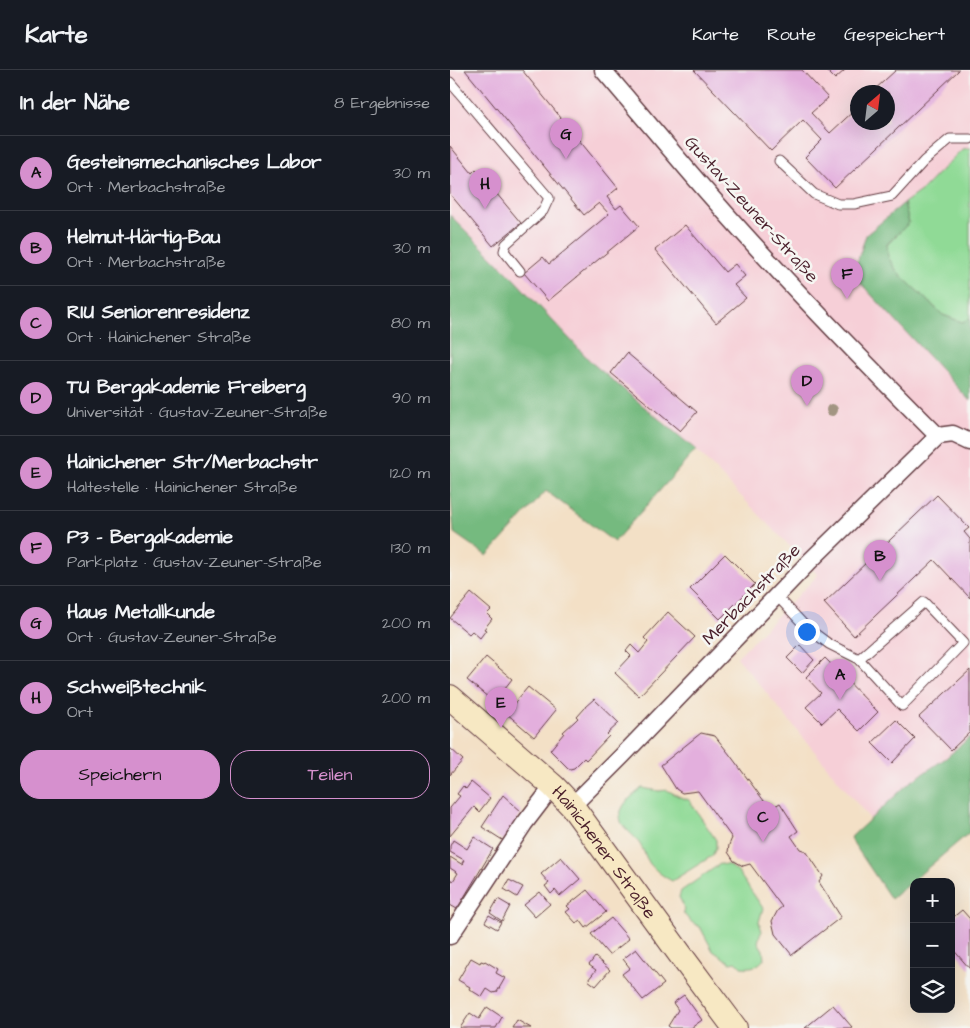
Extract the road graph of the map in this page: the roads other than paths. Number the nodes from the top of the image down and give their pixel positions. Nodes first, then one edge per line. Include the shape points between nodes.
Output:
1 (603, 70) edge
2 (450, 82) edge
3 (970, 138) edge
4 (779, 161) dead end
5 (520, 271) dead end
6 (938, 436) junction
7 (970, 442) edge
8 (777, 596) junction
9 (859, 660) junction
10 (450, 697) edge
11 (552, 786) junction
12 (572, 806) junction
13 (450, 936) edge
14 (735, 1028) edge

1 - 6 street, Gustav-Zeuner-Straße via 781,274
2 - 5 lane via 549,198 543,211 506,244 504,251
3 - 4 lane via 950,139 924,160 892,196 854,204 838,204 814,194
6 - 7 street via 953,434
6 - 8 street, Merbachstraße
8 - 9 lane via 806,627
8 - 12 street, Merbachstraße
9 - 9 lane via 902,706 963,643 924,602
10 - 11 main road, Hainichener Straße
11 - 12 main road, Hainichener Straße
11 - 13 street
12 - 14 main road, Hainichener Straße

